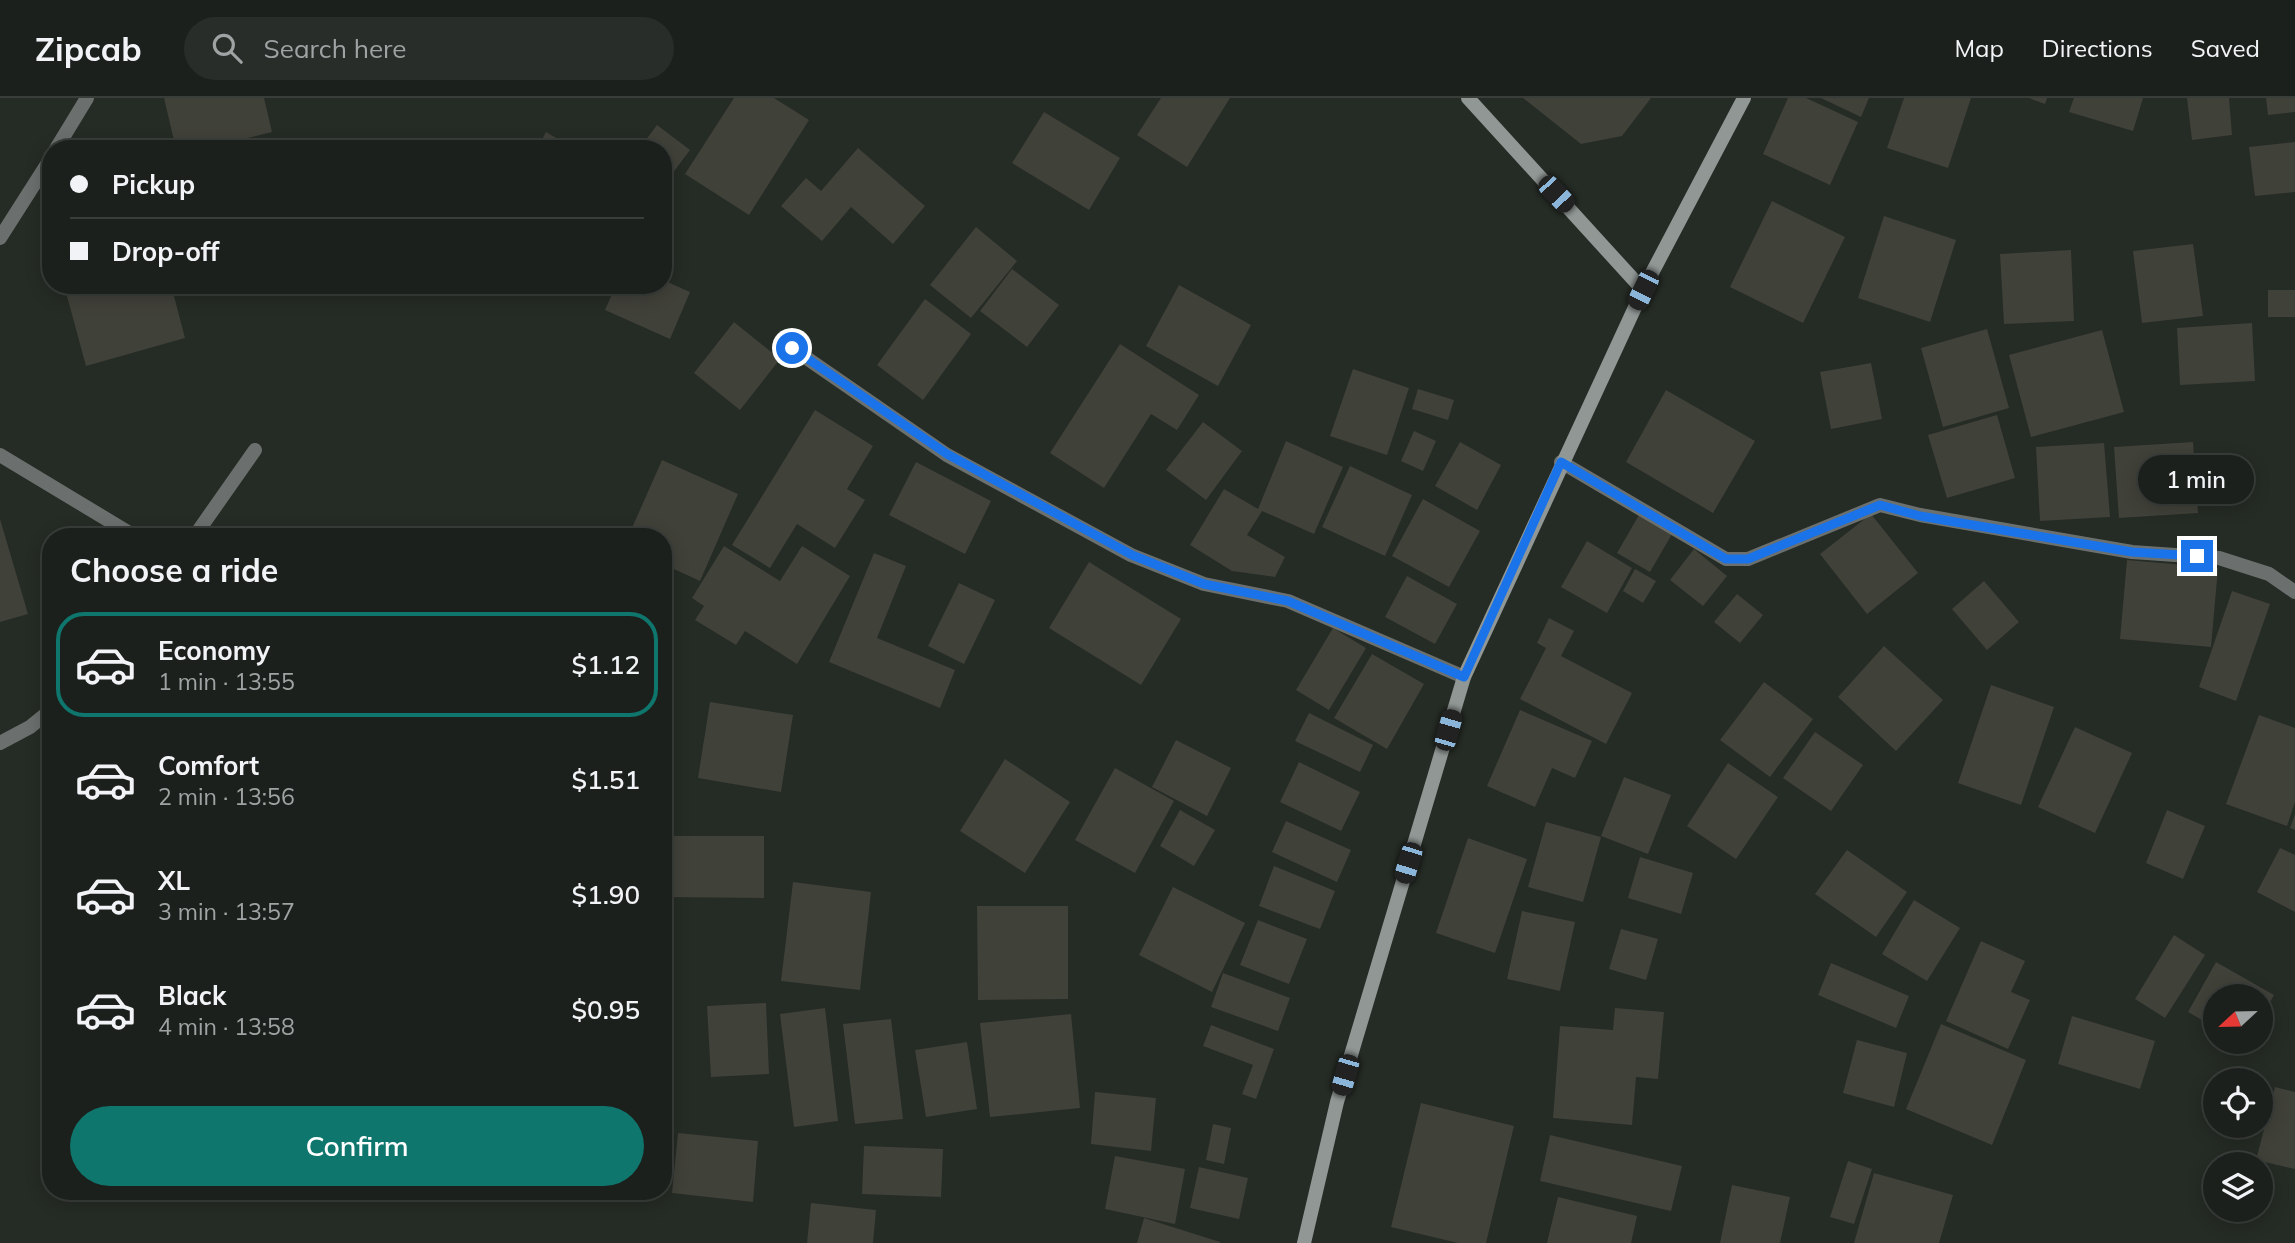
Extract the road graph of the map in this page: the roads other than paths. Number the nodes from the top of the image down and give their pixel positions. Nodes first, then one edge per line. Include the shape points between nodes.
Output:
1 (1468, 98) edge
2 (1744, 98) edge
3 (85, 99) edge
4 (61, 140) edge
5 (42, 172) edge
6 (0, 238) edge
7 (1643, 290) junction
8 (792, 348) dead end
9 (255, 450) dead end
10 (0, 455) edge
11 (1561, 462) junction
12 (121, 528) edge
13 (200, 528) edge
14 (2295, 592) edge
15 (1464, 677) junction
16 (42, 717) edge
17 (0, 743) edge
18 (1304, 1243) edge

1 - 7 main road
2 - 7 main road
3 - 4 street
5 - 6 street
7 - 11 main road
8 - 15 street via 947,454 1132,555 1204,584 1288,601
9 - 13 street
10 - 12 street
11 - 14 street via 1735,561 1880,505 2132,552 2219,558 2269,574
11 - 15 main road
15 - 18 main road via 1337,1102
16 - 17 street

